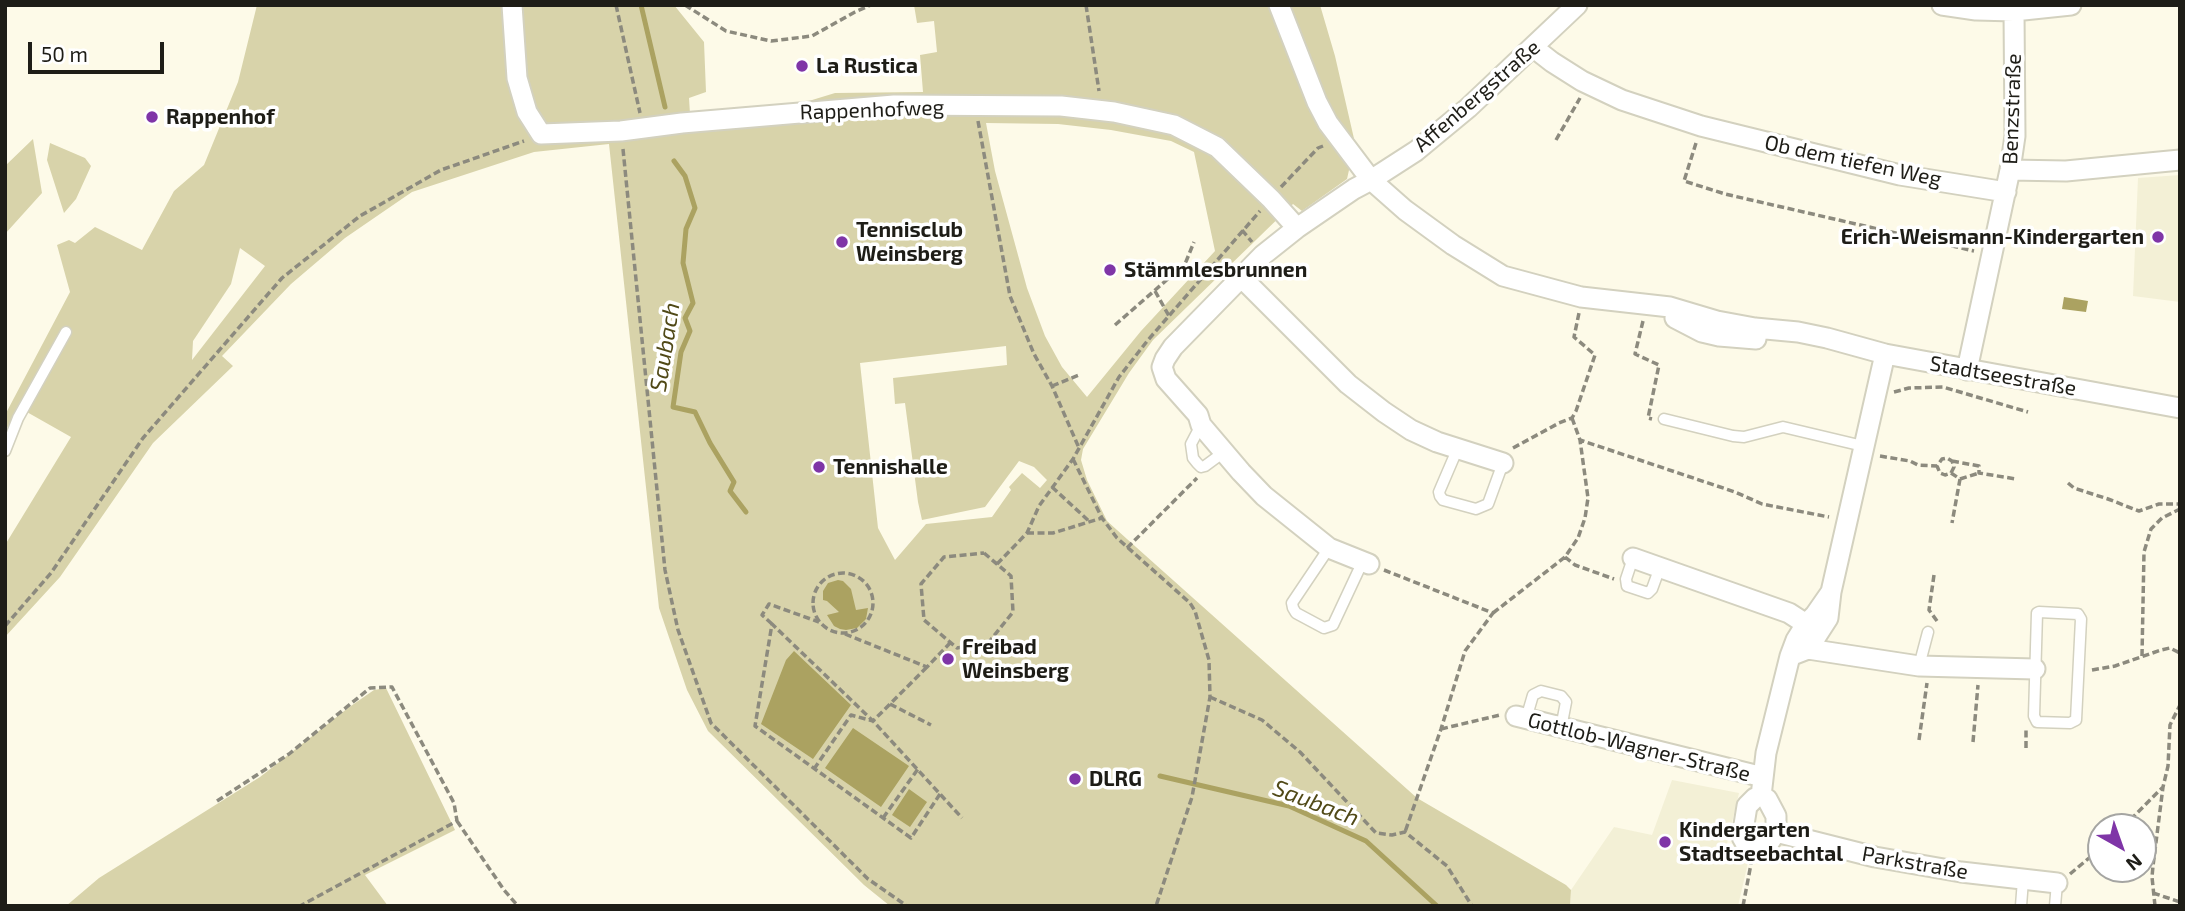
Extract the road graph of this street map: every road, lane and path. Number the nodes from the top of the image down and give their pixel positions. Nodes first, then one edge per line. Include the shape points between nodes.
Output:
1 (512, 5) edge
2 (616, 5) edge
3 (685, 5) edge
4 (871, 5) edge
5 (1086, 5) edge
6 (1279, 5) edge
7 (1577, 5) edge
8 (1942, 5) edge
9 (2071, 5) edge
10 (2014, 12) junction
11 (1534, 48) junction
12 (1588, 84) junction
13 (975, 107) junction
14 (1102, 111) junction
15 (1701, 126) junction
16 (643, 128) junction
17 (621, 131) junction
18 (541, 134) junction
19 (1339, 138) junction
20 (1556, 140) dead end
21 (2180, 160) edge
22 (2010, 170) junction
23 (1371, 180) junction
24 (2006, 192) junction
25 (1271, 199) junction
26 (1297, 228) junction
27 (1194, 242) dead end
28 (1993, 255) junction
29 (1240, 276) junction
30 (1155, 291) junction
31 (1581, 297) junction
32 (1650, 304) junction
33 (1169, 316) junction
34 (1115, 325) dead end
35 (66, 332) dead end
36 (1885, 354) junction
37 (1967, 370) junction
38 (1079, 374) dead end
39 (1052, 386) junction
40 (1875, 396) junction
41 (2180, 408) edge
42 (2028, 412) dead end
43 (1572, 418) junction
44 (1664, 419) joint
45 (1201, 425) junction
46 (1580, 440) junction
47 (1079, 448) junction
48 (1862, 449) junction
49 (1457, 450) junction
50 (5, 452) edge
51 (1224, 452) junction
52 (1073, 459) junction
53 (1952, 461) junction
54 (1503, 463) junction
55 (1937, 466) junction
56 (1201, 467) junction
57 (1951, 473) junction
58 (1979, 473) junction
59 (1959, 479) junction
60 (2016, 479) dead end
61 (2068, 483) dead end
62 (1052, 487) junction
63 (2180, 504) edge
64 (2180, 509) edge
65 (1102, 518) junction
66 (1848, 520) junction
67 (1090, 522) junction
68 (1952, 523) dead end
69 (1027, 533) junction
70 (1127, 548) junction
71 (1329, 548) junction
72 (1565, 558) junction
73 (1633, 558) joint
74 (997, 564) junction
75 (1366, 564) junction
76 (1660, 568) junction
77 (1626, 583) junction
78 (1831, 592) junction
79 (1493, 613) junction
80 (819, 622) junction
81 (772, 624) junction
82 (1805, 624) junction
83 (5, 626) edge
84 (1928, 632) dead end
85 (843, 634) junction
86 (951, 643) junction
87 (1799, 652) junction
88 (2180, 653) edge
89 (2142, 656) junction
90 (1919, 666) junction
91 (927, 667) junction
92 (1980, 668) junction
93 (2035, 669) junction
94 (2078, 672) junction
95 (1210, 697) junction
96 (890, 704) junction
97 (2180, 705) edge
98 (1521, 718) junction
99 (873, 721) junction
100 (932, 725) dead end
101 (1560, 728) junction
102 (1441, 729) junction
103 (1973, 742) dead end
104 (814, 769) junction
105 (918, 769) junction
106 (1762, 786) junction
107 (2163, 787) junction
108 (940, 794) junction
109 (217, 801) dead end
110 (2137, 813) edge
111 (883, 818) junction
112 (962, 818) dead end
113 (457, 821) junction
114 (1405, 832) junction
115 (1776, 832) junction
116 (1754, 848) junction
117 (2087, 860) edge
118 (2023, 880) junction
119 (2057, 883) junction
120 (2153, 893) junction
121 (2180, 902) edge
122 (300, 906) edge
123 (518, 906) edge
124 (907, 906) edge
125 (1156, 906) edge
126 (1472, 906) edge
127 (1743, 906) edge
128 (2021, 906) edge
129 (2055, 906) edge
130 (2155, 906) edge

1 - 18 street via 517,78 527,111
2 - 16 path
3 - 4 path via 726,31 771,41 812,36
5 - 14 path
6 - 19 street, Stadtseestraße via 1317,102
7 - 11 street, Affenbergstraße
8 - 10 street
9 - 10 street
10 - 22 street, Benzstraße via 2015,136
11 - 12 street, Ob dem tiefen Weg
11 - 23 street, Affenbergstraße via 1416,151
12 - 15 street, Ob dem tiefen Weg
12 - 20 path
13 - 14 street, Rappenhofweg via 1061,106
13 - 16 street, Rappenhofweg via 894,105
13 - 39 path via 1010,296
14 - 25 street, Rappenhofweg via 1174,125 1217,147
15 - 24 street, Ob dem tiefen Weg via 1900,175
15 - 28 path via 1684,181
16 - 17 street, Rappenhofweg
17 - 18 street, Rappenhofweg
17 - 124 path via 665,570 678,629 710,723 868,879
18 - 83 path via 441,170 360,216 282,278 143,438 51,573
19 - 23 street, Stadtseestraße
19 - 25 path via 1318,148
21 - 22 street via 2067,171
22 - 24 street, Benzstraße
23 - 26 street, Affenbergstraße
23 - 31 street, Stadtseestraße via 1443,238 1503,276
24 - 28 street, Benzstraße
25 - 26 street, Rappenhofweg
25 - 33 path
26 - 29 street, Affenbergstraße
27 - 30 path via 1185,264
28 - 37 street, Benzstraße
29 - 45 street, Affenbergstraße via 1173,347 1162,367
29 - 49 street via 1348,384 1411,430
30 - 33 path
30 - 34 path
31 - 32 street, Stadtseestraße
31 - 43 path via 1574,337 1594,355
32 - 36 street, Stadtseestraße via 1755,328 1828,338
32 - 44 path via 1635,354 1659,365 1648,418
33 - 47 path via 1119,377
35 - 50 lane via 18,418
36 - 37 street, Stadtseestraße
36 - 40 street
37 - 41 street, Stadtseestraße
38 - 39 path
39 - 47 path
40 - 42 path via 1943,387
40 - 48 street
43 - 46 path
43 - 54 path via 1515,447
44 - 48 lane via 1733,436 1783,427
45 - 51 street
45 - 56 lane via 1191,444 1193,458
46 - 66 path via 1762,503
46 - 72 path via 1588,498 1578,538
47 - 52 path
48 - 55 path
48 - 66 street
49 - 54 street
49 - 54 lane via 1439,492 1443,500 1476,509 1488,504
51 - 56 lane
51 - 71 street via 1264,496
52 - 62 path
52 - 65 path
53 - 55 path via 1942,459
53 - 57 path
53 - 58 path via 1979,466
55 - 57 path via 1943,474
56 - 70 path via 1195,482
57 - 59 path
58 - 59 path
58 - 60 path
59 - 68 path
61 - 63 path via 2139,511 2159,504
62 - 67 path
62 - 69 path
64 - 89 path via 2151,529 2144,552
65 - 67 path
65 - 70 path
66 - 78 street
67 - 69 path via 1053,533
69 - 74 path
70 - 95 path via 1195,611 1209,660
71 - 75 street
71 - 75 lane via 1292,603 1296,612 1324,628 1333,625
72 - 77 path
72 - 79 path
73 - 76 street
73 - 77 lane
74 - 86 path via 1011,576 1013,612 989,642 957,648
74 - 86 path via 984,552 944,557 921,584 924,620
75 - 79 path
76 - 77 lane via 1648,593
76 - 82 street via 1790,613
78 - 82 street
78 - 87 street via 1828,618
79 - 102 path via 1465,651
80 - 81 path via 769,604 762,615
80 - 85 path
80 - 85 path via 813,597 820,583 833,574 856,575 870,588 874,605 867,622
81 - 99 path
81 - 104 path via 755,726
82 - 87 street via 1796,640
84 - 90 lane
85 - 91 path
86 - 91 path
87 - 90 street
87 - 106 street via 1766,753
88 - 89 path via 2170,648
89 - 94 path
90 - 92 street
91 - 96 path
92 - 93 street
92 - 103 path
93 - 94 lane via 2037,722 2076,720
93 - 94 lane via 2037,613 2078,614
95 - 114 path via 1262,720 1300,751 1376,833
95 - 125 path via 1192,797
96 - 99 path
96 - 100 path
97 - 107 path via 2170,725
98 - 101 street, Gottlob-Wagner-Straße
98 - 101 lane via 1541,691 1561,696 1566,702
98 - 102 path via 1497,715
99 - 104 path via 851,715
99 - 105 path
101 - 106 street, Gottlob-Wagner-Straße
102 - 114 path
104 - 111 path
105 - 108 path
105 - 111 path
106 - 115 street via 1776,816
106 - 116 street via 1747,806 1742,836
107 - 110 path
107 - 120 path
108 - 111 path via 911,838
108 - 112 path
109 - 113 path via 289,754 370,688 392,687 454,803
113 - 122 path
113 - 123 path
114 - 126 path via 1447,866
115 - 116 street via 1769,843
115 - 118 street, Parkstraße via 1874,857
116 - 127 path
117 - 119 path
118 - 119 street, Parkstraße
118 - 128 lane
119 - 129 lane
120 - 121 path
120 - 130 path

